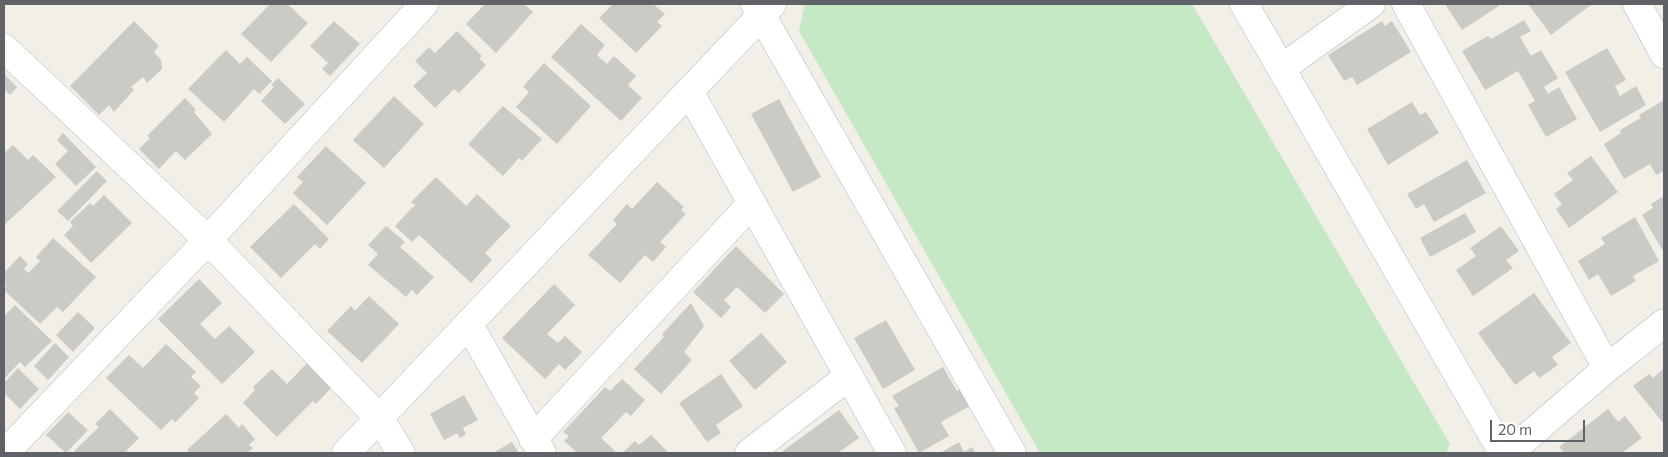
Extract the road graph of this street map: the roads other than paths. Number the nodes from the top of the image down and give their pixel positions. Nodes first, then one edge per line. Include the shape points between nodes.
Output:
1 (424, 4) edge
2 (1244, 4) edge
3 (1372, 4) edge
4 (1406, 4) edge
5 (1637, 4) edge
6 (763, 7) edge
7 (4, 48) edge
8 (1664, 54) edge
9 (1282, 68) junction
10 (689, 91) junction
11 (752, 204) junction
12 (208, 240) junction
13 (1664, 323) edge
14 (469, 325) junction
15 (1607, 368) junction
16 (849, 376) junction
17 (380, 418) junction
18 (537, 446) edge
19 (5, 453) edge
20 (346, 453) edge
21 (401, 453) edge
22 (749, 453) edge
23 (892, 453) edge
24 (1012, 453) edge
25 (1503, 453) edge
26 (1509, 453) edge

1 - 12 street
2 - 9 street
3 - 9 street
4 - 15 street
5 - 8 street
6 - 10 street
6 - 24 street
7 - 12 street
9 - 25 street
10 - 11 street
10 - 14 street
11 - 16 street
11 - 18 street
12 - 17 street
12 - 19 street
13 - 15 street
14 - 17 street
14 - 18 street
15 - 26 street
16 - 22 street
16 - 23 street
17 - 20 street
17 - 21 street

